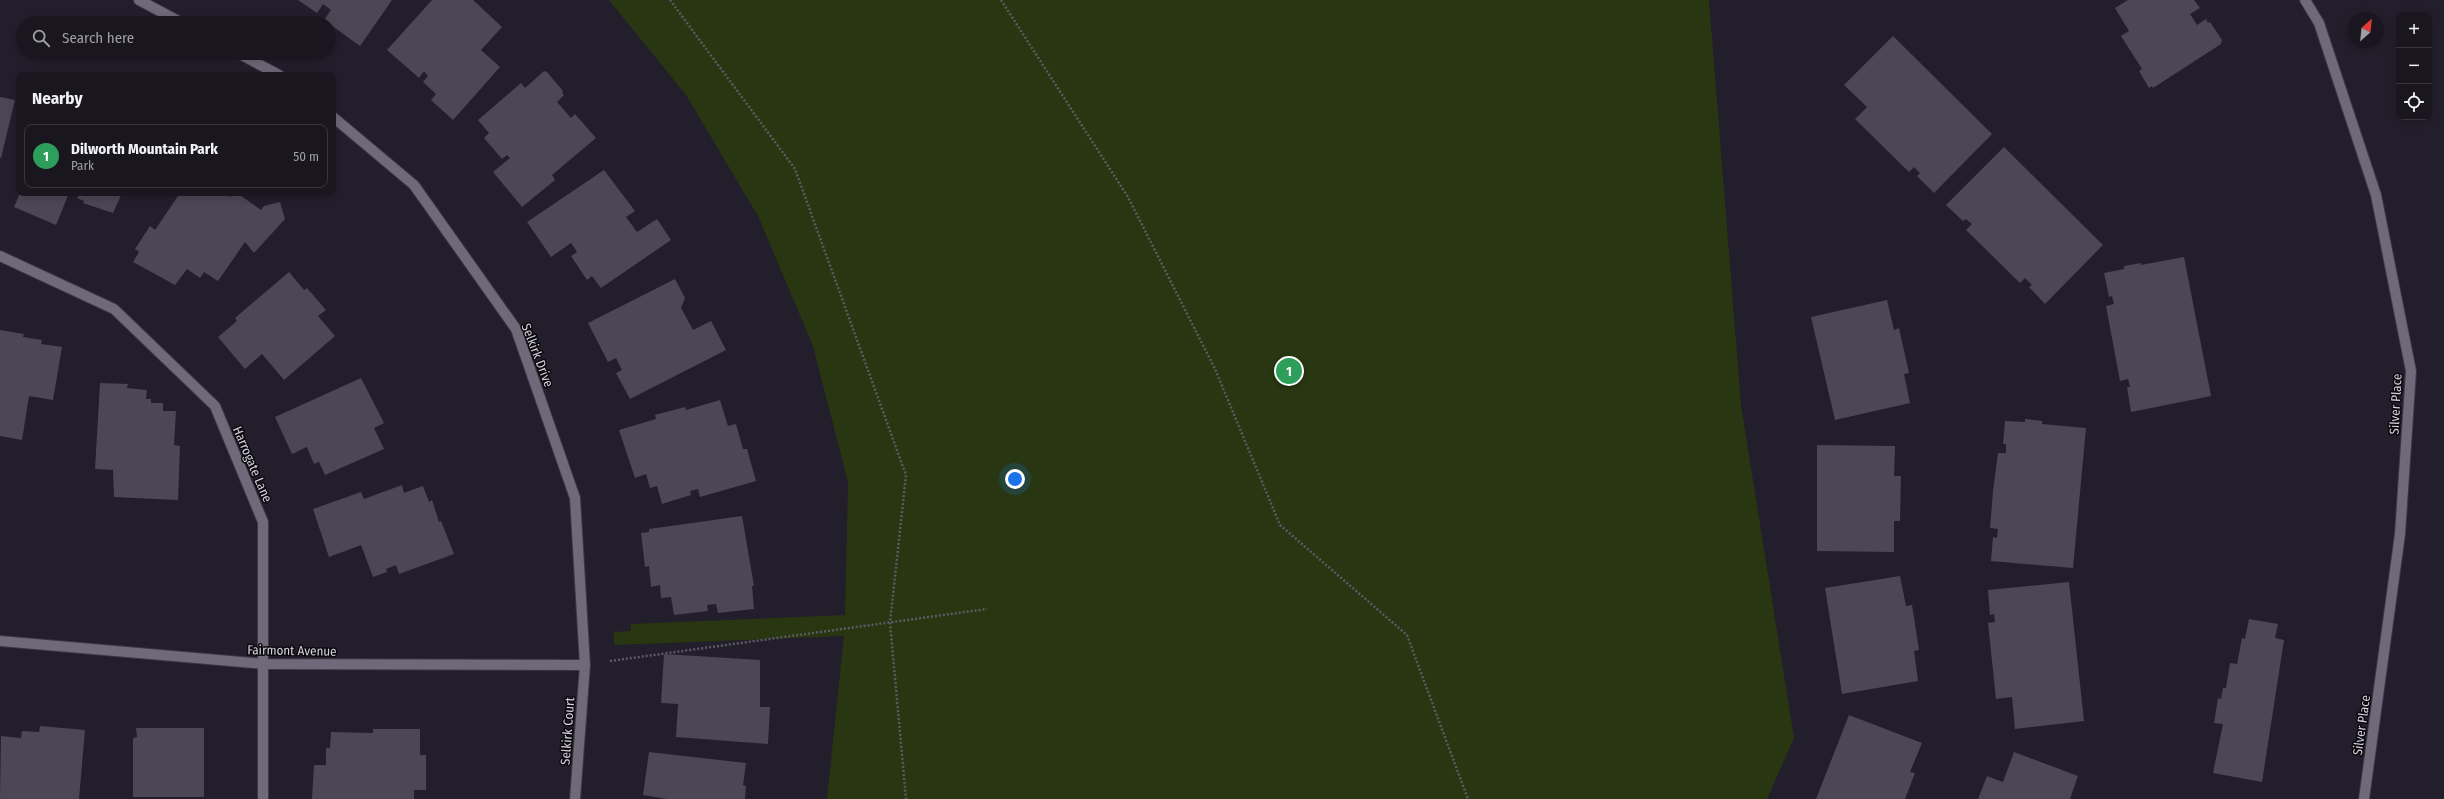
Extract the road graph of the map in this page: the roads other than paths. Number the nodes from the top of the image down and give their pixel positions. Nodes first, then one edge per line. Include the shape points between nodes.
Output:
1 (139, 0) edge
2 (2305, 0) edge
3 (169, 16) edge
4 (251, 60) edge
5 (273, 72) edge
6 (336, 120) edge
7 (0, 256) edge
8 (0, 641) edge
9 (265, 664) junction
10 (585, 665) junction
11 (263, 799) edge
12 (575, 799) edge
13 (2364, 799) edge

1 - 3 street
2 - 13 street, Silver Place via 2319,23 2376,195 2411,371 2400,534
4 - 5 street
6 - 10 street, Selkirk Drive via 414,185 516,329 575,498
7 - 9 street, Harrogate Lane via 114,309 214,406 264,522
8 - 9 street, Fairmont Avenue
9 - 10 street, Fairmont Avenue
9 - 11 street, Harrogate Lane
10 - 12 street, Selkirk Court

